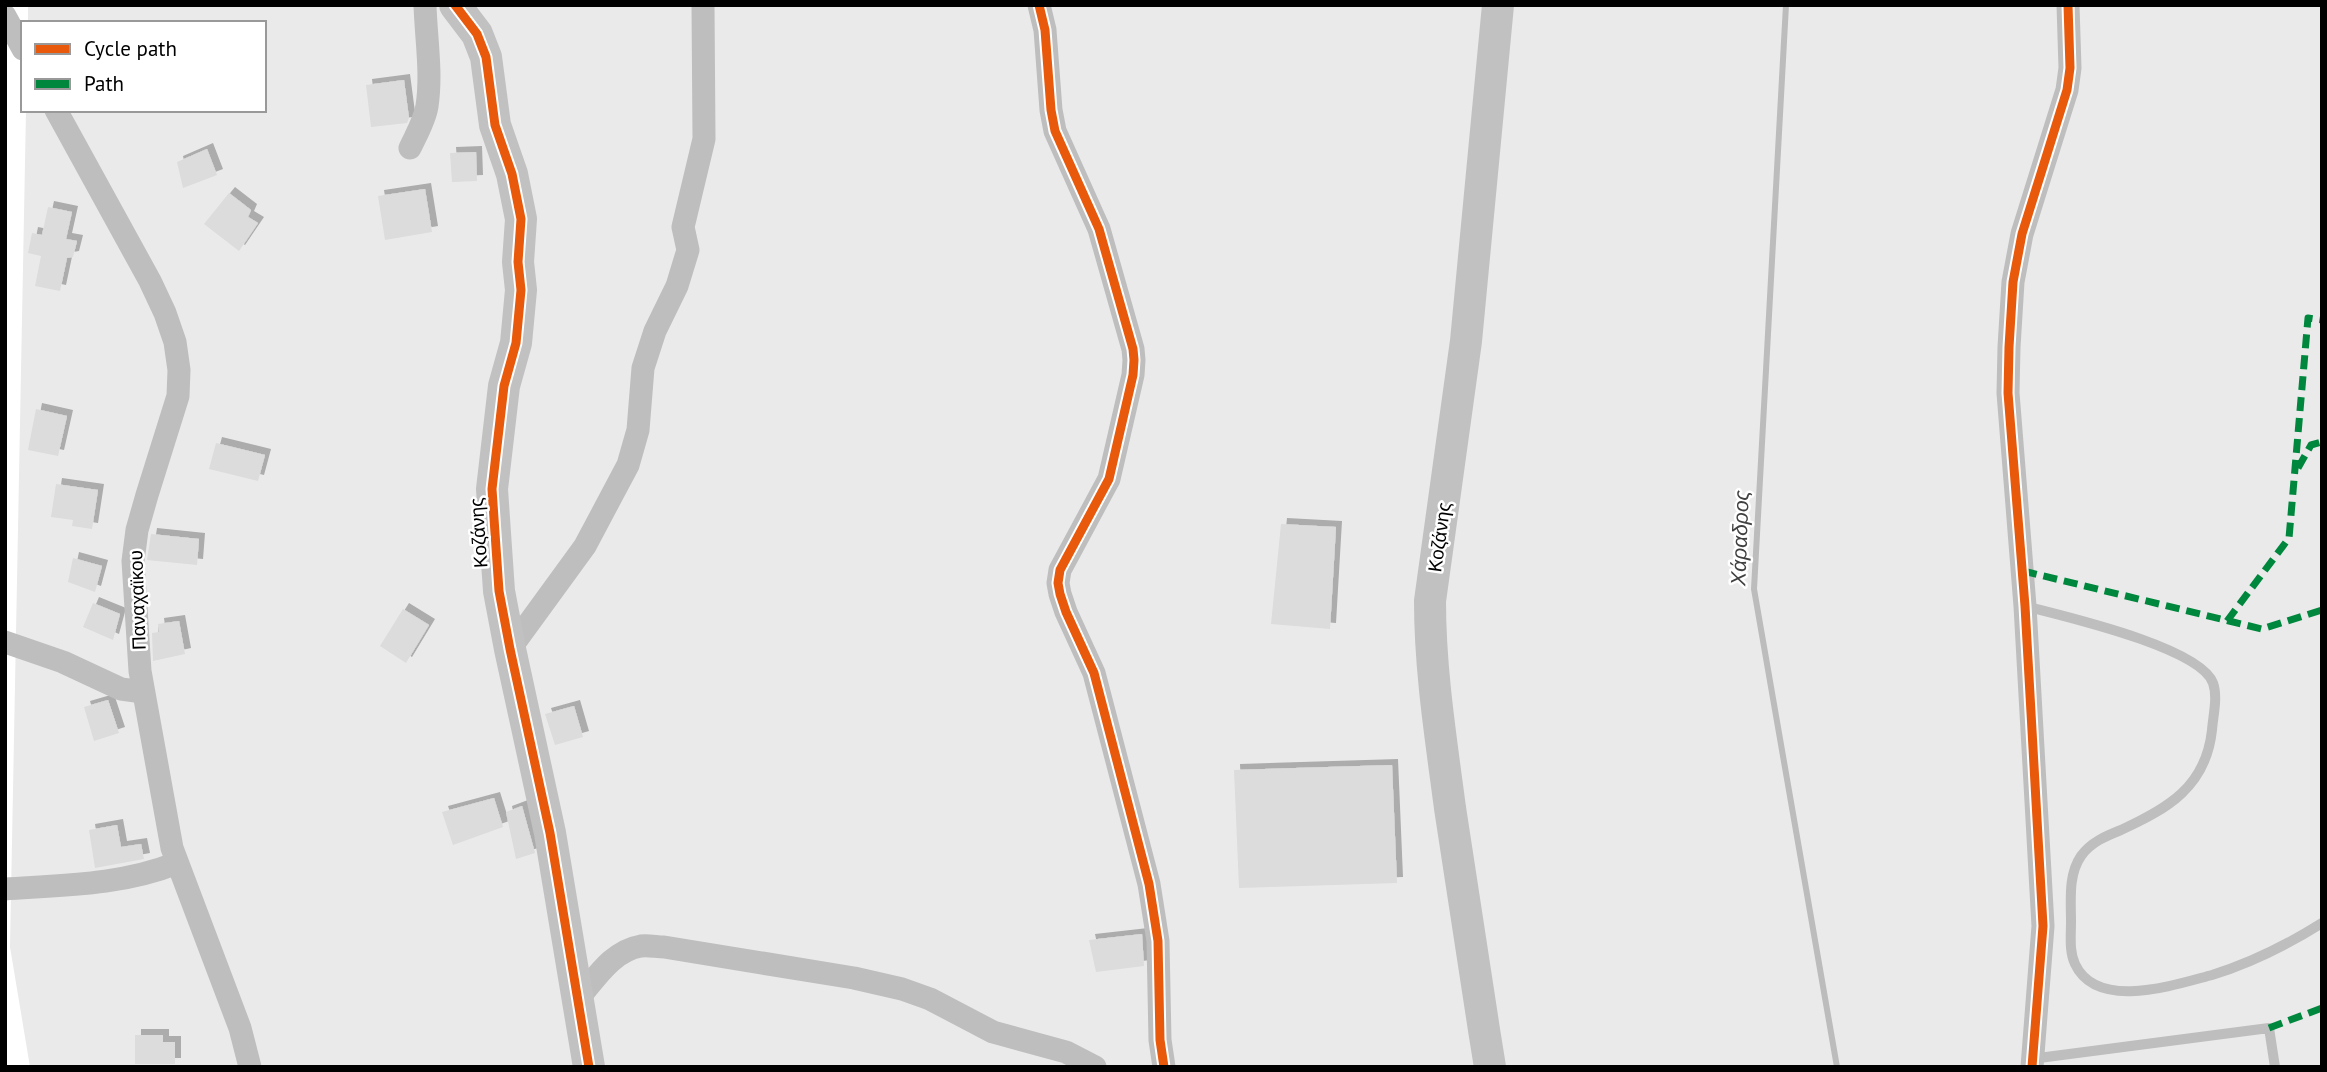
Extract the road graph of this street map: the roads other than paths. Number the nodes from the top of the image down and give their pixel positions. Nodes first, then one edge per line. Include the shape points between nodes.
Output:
1 (425, 5) edge
2 (455, 5) edge
3 (703, 5) edge
4 (1040, 5) edge
5 (1498, 5) edge
6 (2068, 5) edge
7 (5, 16) edge
8 (21, 45) edge
9 (57, 112) edge
10 (410, 148) dead end
11 (2025, 606) junction
12 (5, 642) edge
13 (510, 649) junction
14 (143, 692) junction
15 (177, 863) junction
16 (5, 889) edge
17 (2322, 923) edge
18 (578, 999) junction
19 (2031, 1063) edge
20 (250, 1067) edge
21 (589, 1067) edge
22 (1095, 1067) edge
23 (1164, 1067) edge
24 (1490, 1067) edge
25 (2275, 1067) edge

1 - 10 street via 427,107
2 - 13 street, Κοζάνης via 477,34 486,57 495,125 521,219 516,342 504,386 492,489 499,591
3 - 13 street via 704,139 683,227 688,250 643,368 638,430 628,466 585,546
4 - 23 street via 1055,131 1099,229 1133,349 1133,375 1109,479 1060,570 1058,583 1094,673 1149,884 1158,941
5 - 24 street, Κοζάνης via 1466,341 1430,601 1437,712
6 - 11 street via 2067,90 2022,234 2011,308 2008,393
7 - 8 street
9 - 14 street, Παναχαϊκου via 150,281 178,358 177,396 137,530 133,561
11 - 17 lane via 2134,637 2192,660 2208,674 2215,692 2211,737 2191,783 2155,815 2090,845 2077,863 2071,885 2071,939 2072,955 2082,974 2105,989 2139,991 2252,961
11 - 19 street via 2043,926
12 - 14 street via 121,689
13 - 18 street, Κοζάνης via 550,833
14 - 15 street, Παναχαϊκου
15 - 16 street via 115,881
15 - 20 street, Παναχαϊκου via 240,1028
18 - 21 street, Κοζάνης
18 - 22 street via 621,954 641,946 664,947 902,989 992,1032 1066,1052
19 - 25 lane via 2269,1028

